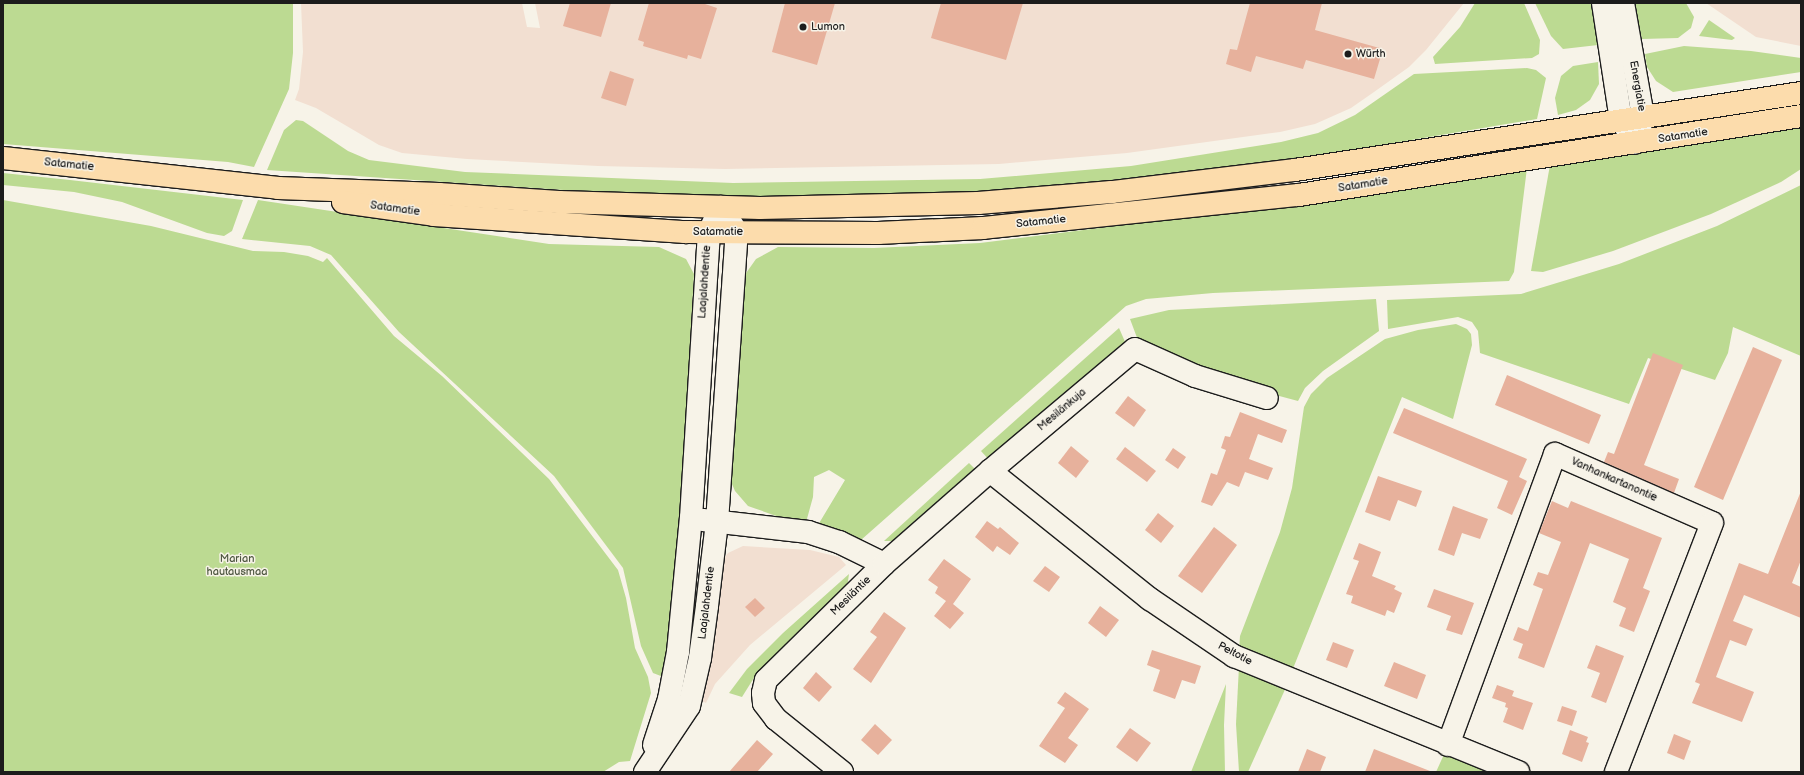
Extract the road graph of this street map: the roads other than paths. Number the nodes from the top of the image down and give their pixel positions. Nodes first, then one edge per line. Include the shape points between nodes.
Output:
1 (1603, 3) edge
2 (1622, 3) edge
3 (1801, 93) edge
4 (1643, 116) junction
5 (1801, 116) edge
6 (1621, 120) junction
7 (1636, 143) junction
8 (3, 158) edge
9 (278, 188) junction
10 (721, 207) junction
11 (709, 232) junction
12 (737, 232) junction
13 (1267, 398) dead end
14 (990, 471) junction
15 (691, 518) junction
16 (717, 522) junction
17 (884, 564) junction
18 (1448, 745) junction
19 (644, 772) edge
20 (842, 772) edge
21 (1518, 772) edge
22 (1616, 772) edge

1 - 6 street, Energiatie
2 - 4 street, Energiatie
3 - 4 main road, Satamatie
4 - 6 main road, Satamatie
4 - 7 street, Energiatie
5 - 7 main road, Satamatie
6 - 7 street, Energiatie
6 - 10 main road, Satamatie via 1295,170 1112,192 978,203 871,207
7 - 12 main road, Satamatie via 1299,195 991,227 878,233
8 - 9 main road, Satamatie
9 - 10 main road, Satamatie
9 - 11 main road, Satamatie via 332,200 434,214 556,225
10 - 11 street, Laajalahdentie
10 - 12 street
11 - 12 main road, Satamatie
11 - 15 street, Laajalahdentie
12 - 16 street, Laajalahdentie
13 - 14 street, Mesilänkuja via 1196,376 1135,349
14 - 17 street, Mesilänkuja
14 - 18 street, Peltotie via 1150,599 1234,656
15 - 16 street
15 - 19 street, Laajalahdentie via 678,652 669,699
16 - 17 street via 808,532 839,542
16 - 19 street, Laajalahdentie via 700,658 689,706
17 - 20 street, Mesiläntie via 772,673 766,680 763,693 764,703 776,720
18 - 21 street, Peltotie
18 - 22 street, Vanhankartanontie via 1555,454 1712,523

